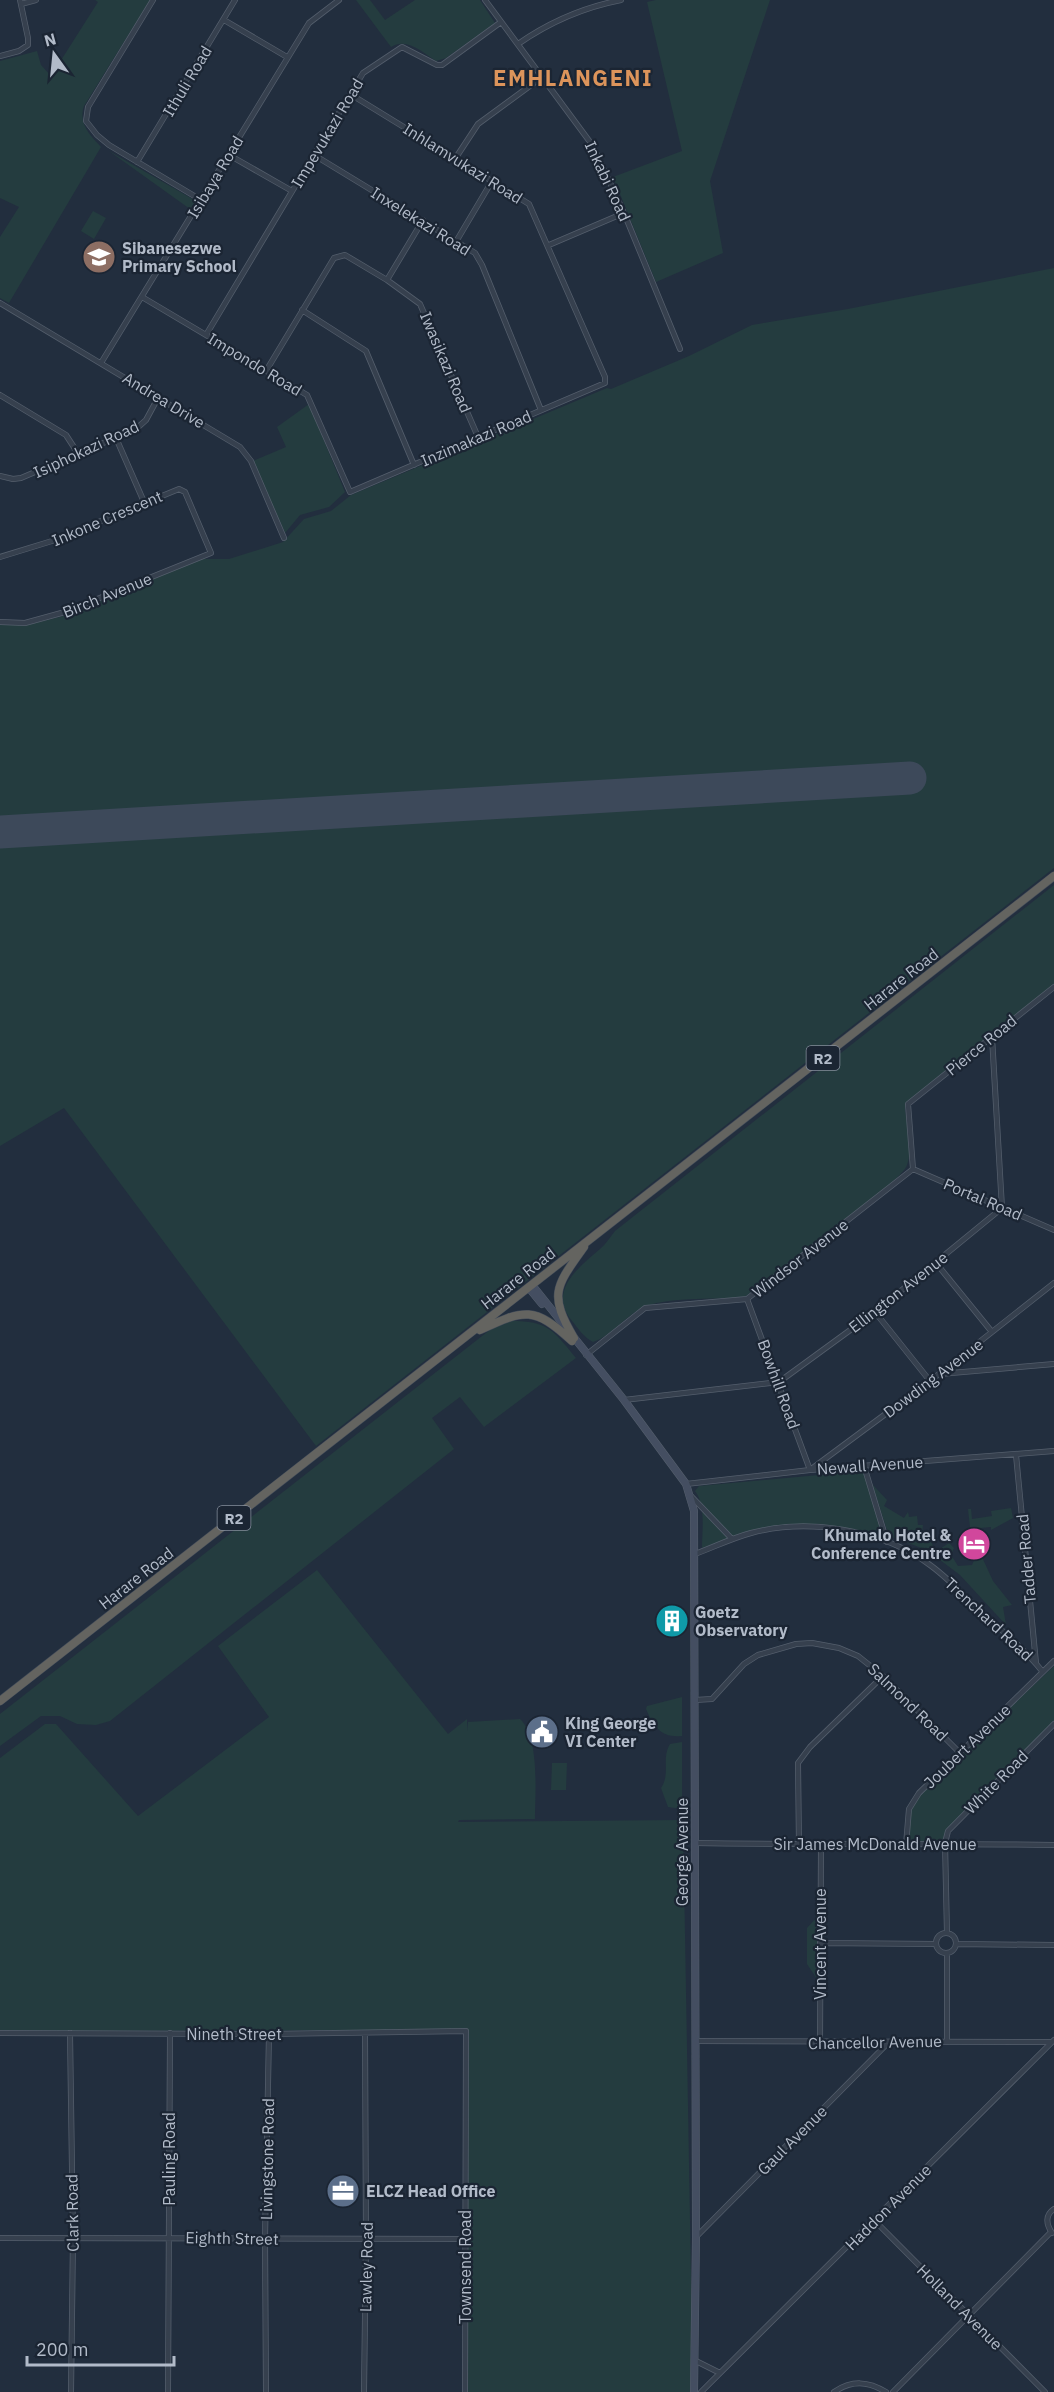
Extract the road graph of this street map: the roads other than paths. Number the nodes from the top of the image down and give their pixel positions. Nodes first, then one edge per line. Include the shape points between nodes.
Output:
1 (36, 0) edge
2 (153, 0) edge
3 (236, 0) edge
4 (339, 0) edge
5 (485, 0) edge
6 (621, 0) edge
7 (21, 2) edge
8 (224, 20) junction
9 (501, 22) junction
10 (518, 44) junction
11 (0, 56) edge
12 (287, 57) junction
13 (542, 77) junction
14 (350, 94) junction
15 (229, 155) junction
16 (314, 155) junction
17 (455, 159) junction
18 (137, 162) junction
19 (492, 181) junction
20 (292, 190) junction
21 (201, 200) junction
22 (624, 213) junction
23 (423, 220) junction
24 (456, 240) junction
25 (549, 245) junction
26 (387, 280) junction
27 (142, 297) junction
28 (0, 303) edge
29 (302, 310) junction
30 (206, 335) junction
31 (680, 350) dead end
32 (101, 363) junction
33 (266, 371) junction
34 (603, 384) joint
35 (0, 395) edge
36 (159, 396) junction
37 (541, 410) junction
38 (478, 437) junction
39 (116, 438) junction
40 (79, 455) junction
41 (414, 465) junction
42 (0, 476) edge
43 (350, 492) joint
44 (144, 502) junction
45 (285, 538) dead end
46 (211, 553) joint
47 (0, 557) edge
48 (0, 622) edge
49 (1054, 876) edge
50 (1054, 987) edge
51 (992, 1037) junction
52 (913, 1169) junction
53 (1002, 1208) junction
54 (1054, 1230) edge
55 (591, 1238) junction
56 (936, 1263) junction
57 (1054, 1283) edge
58 (531, 1286) junction
59 (747, 1299) junction
60 (875, 1312) junction
61 (992, 1332) junction
62 (468, 1335) junction
63 (573, 1339) junction
64 (584, 1352) junction
65 (1054, 1364) edge
66 (939, 1374) junction
67 (930, 1381) junction
68 (779, 1382) junction
69 (624, 1400) junction
70 (1054, 1451) edge
71 (1016, 1455) junction
72 (864, 1466) junction
73 (810, 1470) junction
74 (686, 1484) junction
75 (691, 1496) junction
76 (732, 1539) junction
77 (887, 1542) junction
78 (695, 1554) junction
79 (1054, 1661) edge
80 (1036, 1663) junction
81 (1042, 1671) junction
82 (884, 1676) junction
83 (695, 1700) junction
84 (0, 1701) edge
85 (1054, 1724) edge
86 (960, 1753) junction
87 (695, 1843) junction
88 (945, 1843) junction
89 (799, 1845) junction
90 (906, 1845) junction
91 (1054, 1845) edge
92 (821, 1846) junction
93 (947, 1933) junction
94 (820, 1943) junction
95 (936, 1944) junction
96 (956, 1944) junction
97 (1054, 1945) edge
98 (947, 1953) junction
99 (0, 2033) edge
100 (70, 2033) junction
101 (170, 2033) junction
102 (365, 2033) junction
103 (269, 2034) junction
104 (466, 2034) joint
105 (695, 2041) junction
106 (947, 2041) junction
107 (1053, 2042) edge
108 (820, 2043) junction
109 (888, 2043) junction
110 (1054, 2208) edge
111 (875, 2221) junction
112 (1053, 2233) edge
113 (168, 2237) junction
114 (696, 2237) junction
115 (0, 2238) edge
116 (73, 2238) junction
117 (266, 2238) junction
118 (366, 2239) junction
119 (465, 2239) junction
120 (968, 2315) junction
121 (694, 2360) junction
122 (720, 2373) junction
123 (71, 2392) edge
124 (168, 2392) edge
125 (266, 2392) edge
126 (364, 2392) edge
127 (465, 2392) edge
128 (694, 2392) edge
129 (701, 2392) edge
130 (834, 2392) edge
131 (886, 2392) edge
132 (893, 2392) edge
133 (1045, 2392) edge

1 - 7 street
2 - 18 street via 88,107 86,120 97,135
3 - 8 street, Ithuli Road
4 - 12 street, Isibaya Road via 309,23
5 - 9 street, Inkabi Road
6 - 10 street via 598,4
7 - 11 street via 28,45
8 - 12 street
8 - 18 street, Ithuli Road
9 - 10 street, Inkabi Road
9 - 14 street, Impevukazi Road via 442,65 404,47 398,48 363,73
10 - 13 street, Inkabi Road
12 - 15 street, Isibaya Road
13 - 17 street via 478,124
13 - 22 street, Inkabi Road via 591,141
14 - 16 street, Impevukazi Road
14 - 17 street, Inhlamvukazi Road
15 - 20 street
15 - 21 street, Isibaya Road
16 - 20 street, Impevukazi Road
16 - 23 street, Inxelekazi Road
17 - 19 street, Inhlamvukazi Road
18 - 21 street
19 - 24 street
19 - 25 street, Inhlamvukazi Road via 530,205
20 - 30 street, Impevukazi Road
21 - 27 street, Isibaya Road
22 - 25 street
22 - 31 street, Inkabi Road
23 - 24 street, Inxelekazi Road
23 - 26 street
24 - 37 street, Inxelekazi Road via 471,249 480,261
25 - 34 street, Inhlamvukazi Road via 605,377
26 - 29 street, Iwasikazi Road via 345,255 337,256
26 - 38 street, Iwasikazi Road via 420,304
27 - 30 street, Impondo Road
27 - 32 street, Isibaya Road
28 - 32 street, Andrea Drive
29 - 33 street, Iwasikazi Road
29 - 41 street via 366,351
30 - 33 street, Impondo Road
32 - 36 street, Andrea Drive
33 - 43 street, Impondo Road via 309,396
34 - 37 street, Inzimakazi Road
35 - 40 street via 66,435
36 - 39 street, Isiphokazi Road via 143,425
36 - 45 street, Andrea Drive via 243,450
37 - 38 street, Inzimakazi Road
38 - 41 street, Inzimakazi Road
39 - 40 street, Isiphokazi Road
39 - 44 street
40 - 42 street, Isiphokazi Road via 21,478
41 - 43 street, Inzimakazi Road
44 - 46 street, Inkone Crescent via 183,490
44 - 47 street, Inkone Crescent via 46,544
46 - 48 street, Birch Avenue via 65,612 25,622
49 - 55 highway, Harare Road / R2
50 - 51 street, Pierce Road
51 - 52 street, Pierce Road via 908,1104
51 - 53 street
52 - 53 street, Portal Road
52 - 59 street, Windsor Avenue
53 - 54 street, Portal Road
53 - 56 street, Ellington Avenue
55 - 58 highway, Harare Road / R2
55 - 63 highway via 564,1275 558,1292 560,1312
56 - 60 street, Ellington Avenue
56 - 61 street
57 - 61 street, Dowding Avenue
58 - 62 highway, Harare Road / R2
58 - 63 main road, George Avenue
59 - 64 street, Windsor Avenue via 645,1308
59 - 68 street, Bowhill Road
60 - 67 street
60 - 68 street, Ellington Avenue
61 - 66 street, Dowding Avenue
62 - 63 highway via 522,1314 549,1320
62 - 84 highway, Harare Road / R2
63 - 64 main road, George Avenue
64 - 69 main road, George Avenue
65 - 66 street
66 - 67 street, Dowding Avenue
67 - 73 street, Dowding Avenue
68 - 69 street, Ellington Avenue
68 - 73 street, Bowhill Road
69 - 74 main road, George Avenue
70 - 71 street, Newall Avenue
71 - 72 street, Newall Avenue
71 - 80 street, Tadder Road
72 - 73 street, Newall Avenue
72 - 77 street
73 - 74 street, Newall Avenue
74 - 75 main road, George Avenue
75 - 76 street
75 - 78 main road, George Avenue
76 - 77 street, Trenchard Road via 762,1531 802,1528 846,1531
76 - 78 street, Trenchard Road
77 - 80 street, Trenchard Road via 930,1565
78 - 83 main road, George Avenue
79 - 81 street, Joubert Avenue
80 - 81 street, Trenchard Road
81 - 86 street, Joubert Avenue
82 - 83 street, Salmond Road via 839,1647 796,1644 758,1655 744,1664 712,1699
82 - 86 street, Salmond Road
82 - 89 street via 798,1762
83 - 87 main road, George Avenue
85 - 88 street, White Road via 948,1831
86 - 90 street, Joubert Avenue via 911,1803
87 - 89 street, Sir James McDonald Avenue
87 - 105 main road, George Avenue
88 - 90 street, Sir James McDonald Avenue
88 - 91 street, Sir James McDonald Avenue
88 - 93 street
89 - 92 street, Sir James McDonald Avenue
90 - 92 street, Sir James McDonald Avenue
92 - 94 street, Vincent Avenue
93 - 95 street via 939,1936
93 - 96 street
94 - 95 street
94 - 108 street, Vincent Avenue
95 - 98 street via 939,1951
96 - 97 street
96 - 98 street
98 - 106 street
99 - 100 street, Nineth Street
100 - 101 street, Nineth Street
100 - 116 street, Clark Road
101 - 103 street, Nineth Street
101 - 113 street, Pauling Road
102 - 103 street, Nineth Street
102 - 104 street, Nineth Street
102 - 118 street, Lawley Road
103 - 117 street, Livingstone Road
104 - 119 street, Townsend Road
105 - 108 street, Chancellor Avenue
105 - 114 main road, George Avenue
106 - 107 street, Chancellor Avenue
106 - 109 street, Chancellor Avenue
107 - 111 street, Haddon Avenue
108 - 109 street, Chancellor Avenue
109 - 114 street, Gaul Avenue
110 - 112 street via 1047,2222
111 - 120 street, Holland Avenue
111 - 122 street, Haddon Avenue
112 - 120 street
113 - 116 street, Eighth Street
113 - 117 street, Eighth Street
113 - 124 street, Pauling Road
114 - 121 main road, George Avenue
115 - 116 street, Eighth Street
116 - 123 street, Clark Road
117 - 118 street, Eighth Street
117 - 125 street, Livingstone Road
118 - 119 street, Eighth Street
118 - 126 street, Lawley Road
119 - 127 street, Townsend Road
120 - 132 street
120 - 133 street, Holland Avenue
121 - 122 street
121 - 128 main road, George Avenue
122 - 129 street, Haddon Avenue
130 - 131 street via 858,2382 873,2384

